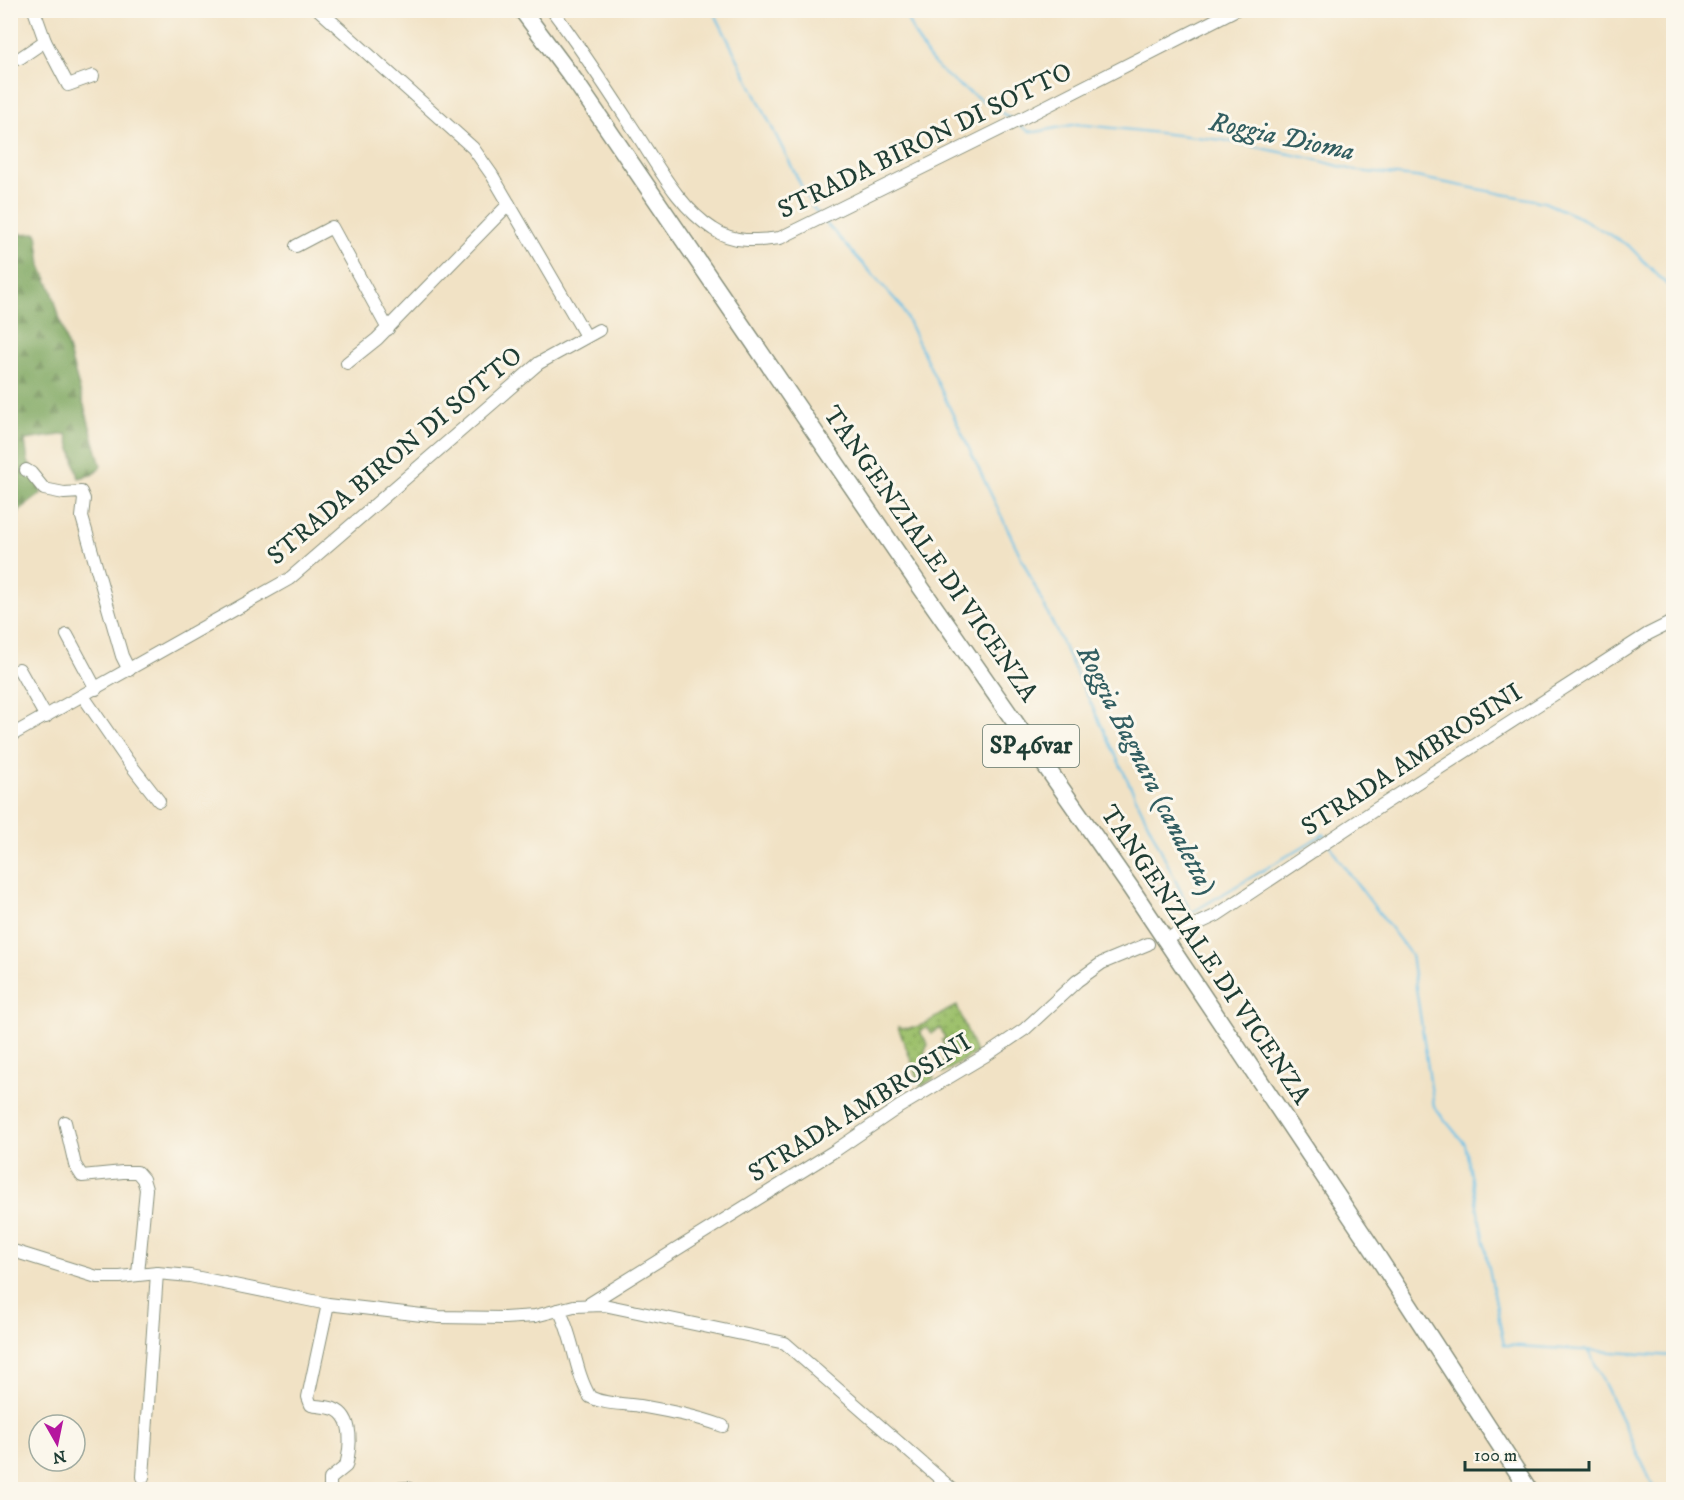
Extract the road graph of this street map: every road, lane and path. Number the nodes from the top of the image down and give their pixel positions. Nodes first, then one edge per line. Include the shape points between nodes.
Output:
1 (34, 10) edge
2 (319, 10) edge
3 (522, 10) edge
4 (552, 10) edge
5 (1235, 10) edge
6 (45, 41) junction
7 (20, 58) dead end
8 (93, 76) dead end
9 (510, 204) junction
10 (296, 246) dead end
11 (388, 328) junction
12 (599, 330) dead end
13 (586, 336) junction
14 (347, 363) dead end
15 (26, 470) dead end
16 (1674, 621) edge
17 (67, 635) dead end
18 (19, 669) dead end
19 (129, 670) junction
20 (96, 689) junction
21 (83, 696) junction
22 (46, 717) junction
23 (10, 736) edge
24 (159, 801) dead end
25 (1174, 935) dead end
26 (1148, 944) dead end
27 (65, 1122) dead end
28 (10, 1250) edge
29 (157, 1273) junction
30 (138, 1274) junction
31 (328, 1304) junction
32 (589, 1304) junction
33 (559, 1310) junction
34 (723, 1426) dead end
35 (143, 1478) dead end
36 (408, 1488) dead end
37 (330, 1490) edge
38 (384, 1490) edge
39 (953, 1490) edge
40 (1529, 1490) edge

1 - 6 street
2 - 9 street via 472,148
3 - 40 highway, TANGENZIALE DI VICENZA / SP46var via 575,81 1130,887
4 - 5 street, STRADA BIRON DI SOTTO via 694,214 714,230 738,240 755,241 780,238
6 - 7 street
6 - 8 street via 68,85
9 - 11 street
9 - 13 street
10 - 11 street via 332,227
11 - 14 street
12 - 13 street, STRADA BIRON DI SOTTO
13 - 19 street, STRADA BIRON DI SOTTO via 539,363 289,579
15 - 19 street via 44,489 81,492 82,517
16 - 25 street, STRADA AMBROSINI via 1648,634 1217,915
17 - 20 street
18 - 22 street
19 - 20 street, STRADA BIRON DI SOTTO
20 - 21 street, STRADA BIRON DI SOTTO
21 - 22 street, STRADA BIRON DI SOTTO
21 - 24 street
22 - 23 street, STRADA BIRON DI SOTTO
26 - 32 street, STRADA AMBROSINI via 1102,963 1025,1029 988,1054
27 - 30 street via 75,1165 82,1176 123,1172 137,1173 143,1179 146,1203
28 - 30 street via 97,1277
29 - 30 street
29 - 31 street
29 - 35 street
31 - 33 street via 440,1317 504,1318
31 - 37 street via 308,1397 311,1405 335,1409 348,1430 346,1466 330,1479
32 - 33 street
32 - 39 street via 785,1343
33 - 34 street via 590,1397 615,1405 703,1418
36 - 38 street

